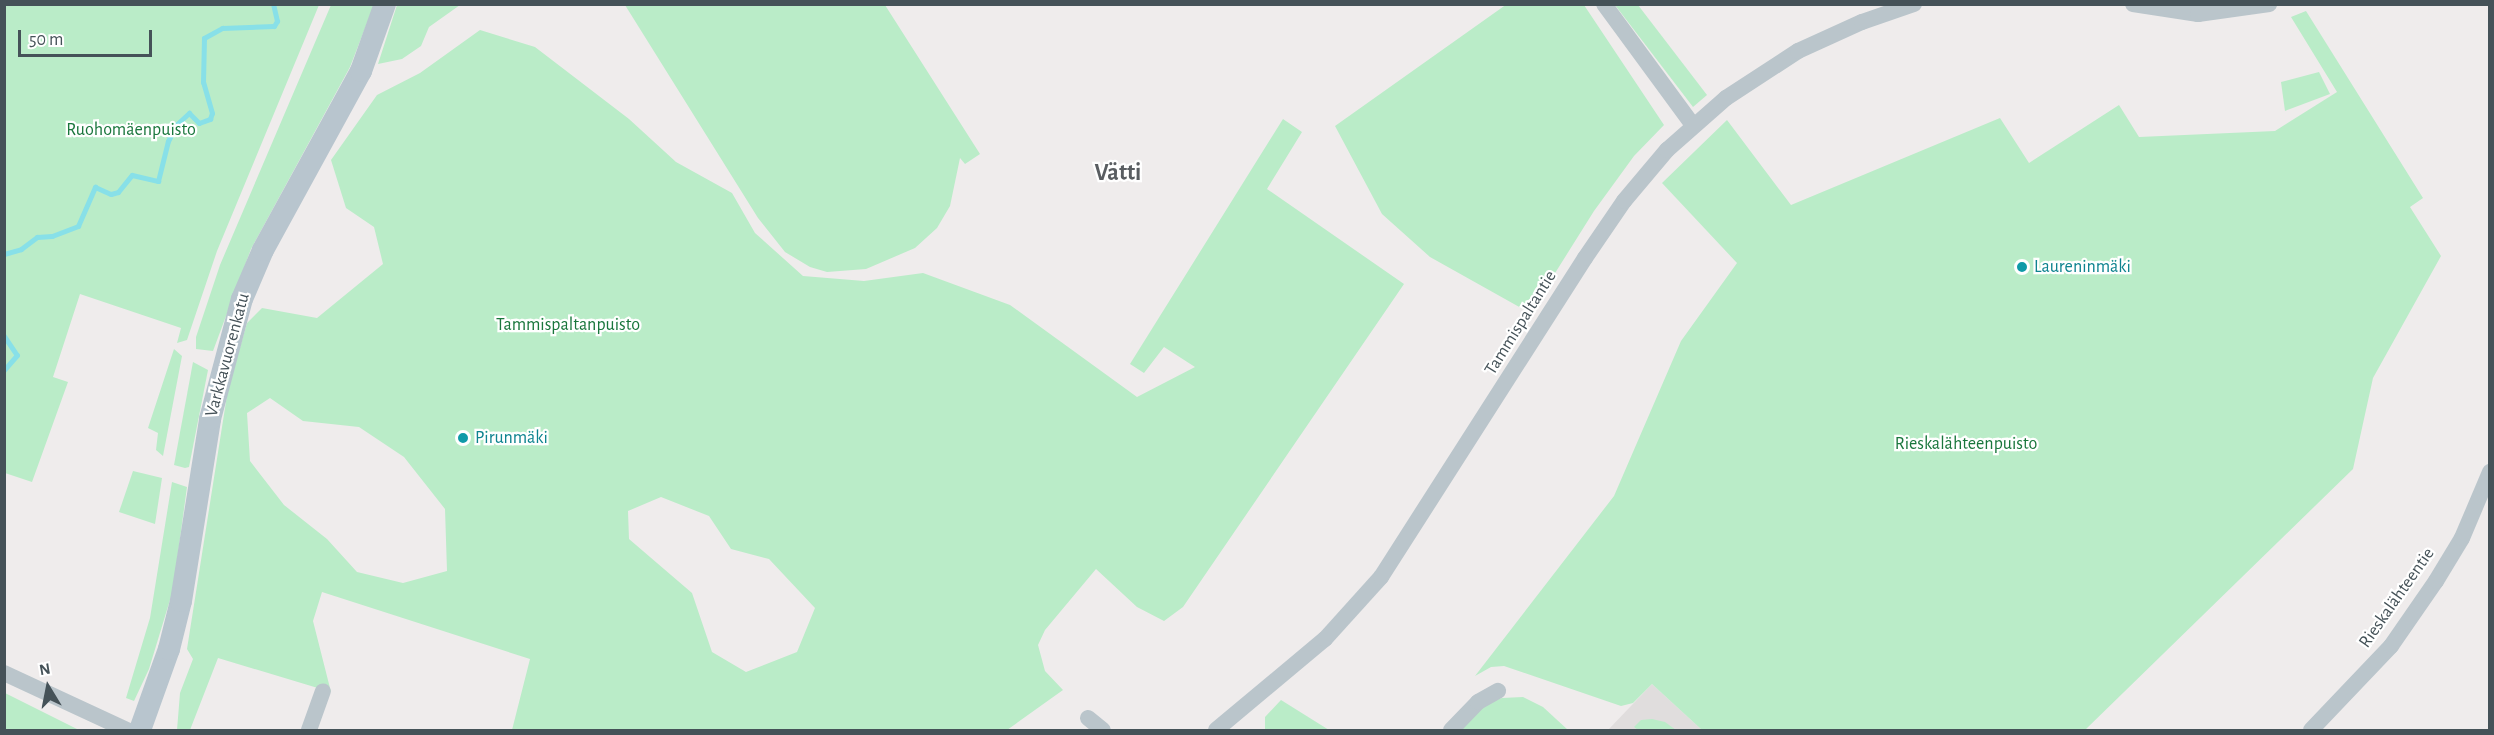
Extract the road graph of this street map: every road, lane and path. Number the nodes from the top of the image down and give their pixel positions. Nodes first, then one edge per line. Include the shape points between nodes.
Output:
1 (385, 4) edge
2 (1604, 4) edge
3 (1914, 4) edge
4 (2133, 4) edge
5 (2269, 4) edge
6 (1693, 125) junction
7 (2490, 472) edge
8 (4, 673) edge
9 (322, 691) dead end
10 (1498, 691) dead end
11 (1088, 718) dead end
12 (127, 730) edge
13 (140, 730) edge
14 (309, 730) edge
15 (1102, 730) edge
16 (1216, 730) edge
17 (1451, 730) edge
18 (2311, 730) edge

1 - 13 street, Varkkavuorenkatu via 361,71 263,250 242,299 210,419 181,601 169,650
2 - 6 street
3 - 6 street, Tammispaltantie via 1798,51 1726,98
4 - 5 street via 2198,14
6 - 16 street, Tammispaltantie via 1624,201 1381,578 1325,639
7 - 18 street, Rieskalähteentie via 2462,538 2391,646
8 - 12 street
9 - 14 street
10 - 17 street via 1478,702
11 - 15 street

